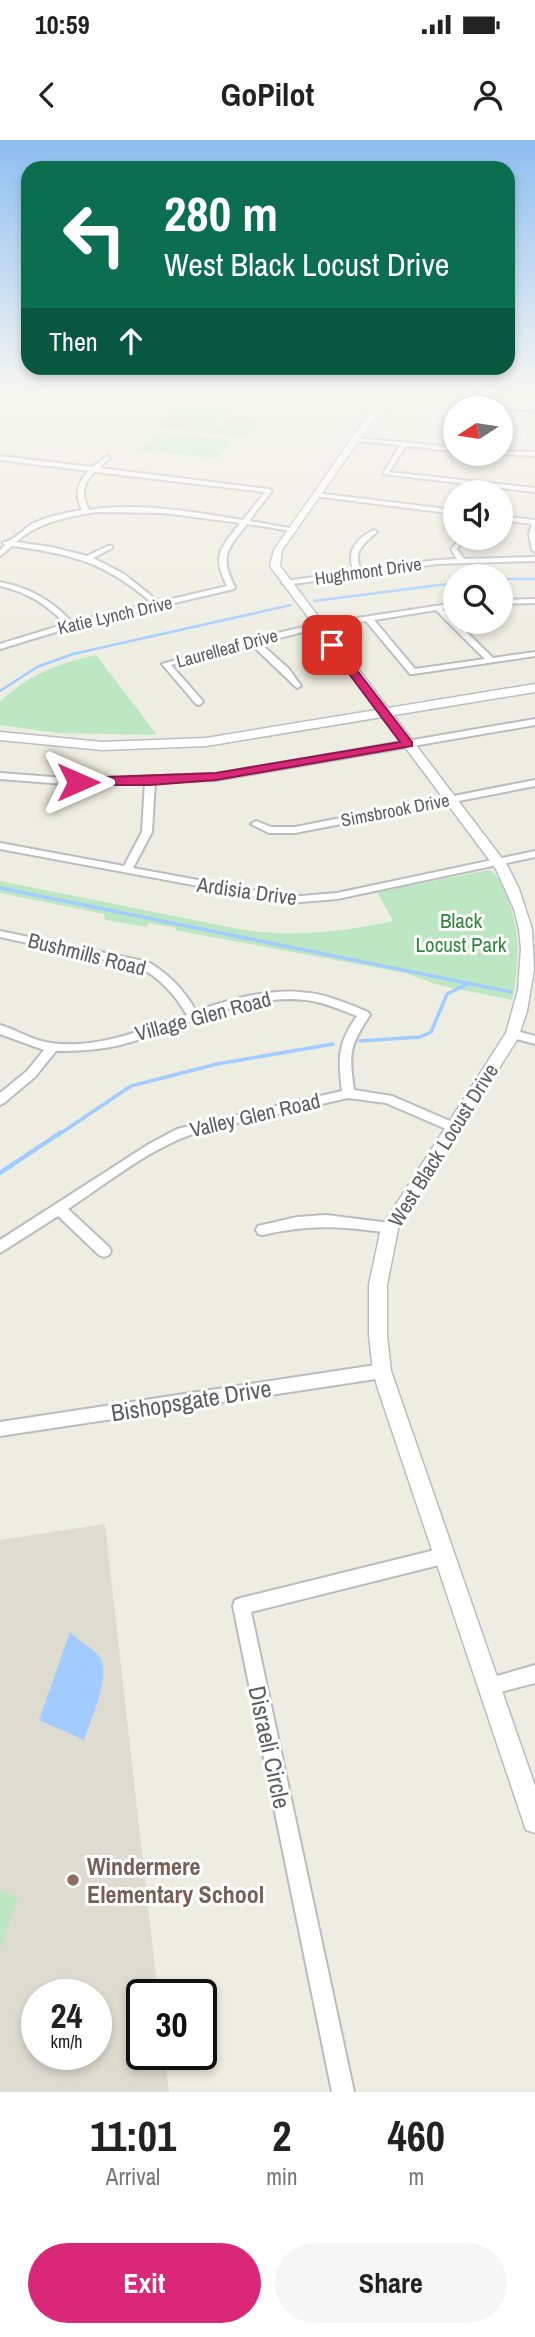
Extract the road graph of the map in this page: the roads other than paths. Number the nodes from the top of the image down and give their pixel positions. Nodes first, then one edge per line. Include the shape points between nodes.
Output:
1 (84, 483) edge
2 (203, 483) edge
3 (325, 483) edge
4 (474, 483) edge
5 (535, 490) edge
6 (316, 495) junction
7 (86, 511) junction
8 (443, 511) edge
9 (513, 520) edge
10 (243, 524) junction
11 (535, 524) edge
12 (292, 529) junction
13 (374, 532) dead end
14 (0, 542) edge
15 (10, 543) junction
16 (110, 547) dead end
17 (455, 550) edge
18 (535, 550) edge
19 (0, 554) edge
20 (89, 558) junction
21 (535, 559) edge
22 (461, 560) junction
23 (358, 572) junction
24 (286, 583) junction
25 (0, 584) edge
26 (535, 601) edge
27 (513, 602) edge
28 (157, 604) junction
29 (438, 607) junction
30 (443, 607) edge
31 (368, 618) junction
32 (70, 625) junction
33 (318, 626) junction
34 (253, 641) junction
35 (0, 647) edge
36 (535, 654) edge
37 (490, 659) junction
38 (535, 681) edge
39 (297, 685) dead end
40 (535, 688) edge
41 (199, 702) dead end
42 (381, 709) junction
43 (535, 722) edge
44 (0, 728) edge
45 (0, 736) edge
46 (408, 744) junction
47 (0, 776) edge
48 (150, 781) junction
49 (535, 783) edge
50 (451, 799) junction
51 (256, 824) dead end
52 (0, 846) edge
53 (535, 854) edge
54 (497, 861) junction
55 (126, 871) junction
56 (0, 934) edge
57 (532, 946) edge
58 (194, 1016) junction
59 (0, 1029) edge
60 (513, 1034) junction
61 (535, 1040) edge
62 (54, 1047) junction
63 (348, 1094) junction
64 (0, 1100) edge
65 (453, 1127) junction
66 (58, 1208) junction
67 (390, 1228) junction
68 (263, 1230) dead end
69 (0, 1247) edge
70 (104, 1251) dead end
71 (383, 1371) junction
72 (0, 1429) edge
73 (443, 1556) junction
74 (535, 1674) edge
75 (489, 1686) junction
76 (535, 1821) edge
77 (343, 2092) edge

1 - 7 street via 80,502
2 - 10 street via 269,491
3 - 6 street
4 - 5 street
6 - 8 street
6 - 12 street
7 - 10 street via 129,509
7 - 15 street via 37,524
9 - 11 street
10 - 12 street
10 - 28 street, Katie Lynch Drive via 220,562 231,587
11 - 18 street
12 - 24 street via 275,558
13 - 23 street via 363,537 354,551
14 - 15 street
15 - 19 street
15 - 20 street
16 - 20 street
17 - 22 street
20 - 28 street via 123,574
21 - 22 street, Hughmont Drive
22 - 23 street, Hughmont Drive
23 - 24 street, Hughmont Drive
24 - 33 street, West Black Locust Drive
25 - 32 street via 48,601
26 - 27 street
28 - 32 street, Katie Lynch Drive
29 - 30 street, Laurelleaf Drive
29 - 31 street, Laurelleaf Drive
29 - 37 street
31 - 33 street, Laurelleaf Drive
31 - 37 street via 413,672
32 - 35 street, Katie Lynch Drive
33 - 34 street, Laurelleaf Drive
33 - 42 street, West Black Locust Drive
34 - 39 street
34 - 41 street, Laurelleaf Drive via 166,664
36 - 37 street
38 - 42 main road
40 - 42 main road
42 - 44 main road via 153,738
42 - 45 main road via 256,735 177,744 102,746
42 - 46 street, West Black Locust Drive
43 - 46 street
46 - 48 street via 257,771
46 - 50 street, West Black Locust Drive
47 - 48 street
48 - 55 street via 147,832
49 - 50 street, Simsbrook Drive
50 - 51 street, Simsbrook Drive via 295,830 269,830
50 - 54 street, West Black Locust Drive
52 - 55 street, Ardisia Drive
53 - 54 street, Ardisia Drive
54 - 55 street, Ardisia Drive via 310,899 263,897
54 - 57 street, West Black Locust Drive via 519,900
56 - 58 street, Bushmills Road via 144,965 178,990
57 - 60 street, West Black Locust Drive
58 - 62 street, Village Glen Road via 91,1047
58 - 63 street, Village Glen Road via 258,998 292,996 334,1003 364,1015 343,1051
59 - 62 street, Village Glen Road
60 - 61 street
60 - 65 street, West Black Locust Drive
62 - 64 street via 32,1074
63 - 65 street, Valley Glen Road via 388,1099
63 - 66 street, Valley Glen Road via 181,1132
65 - 67 street, West Black Locust Drive
66 - 69 street, Valley Glen Road
66 - 70 street
67 - 68 street via 322,1219
67 - 71 street, West Black Locust Drive via 378,1285
71 - 72 street, Bishopsgate Drive
71 - 73 street, West Black Locust Drive
73 - 75 street, West Black Locust Drive
73 - 77 street, Disraeli Circle via 241,1606
74 - 75 street
75 - 76 street, West Black Locust Drive

